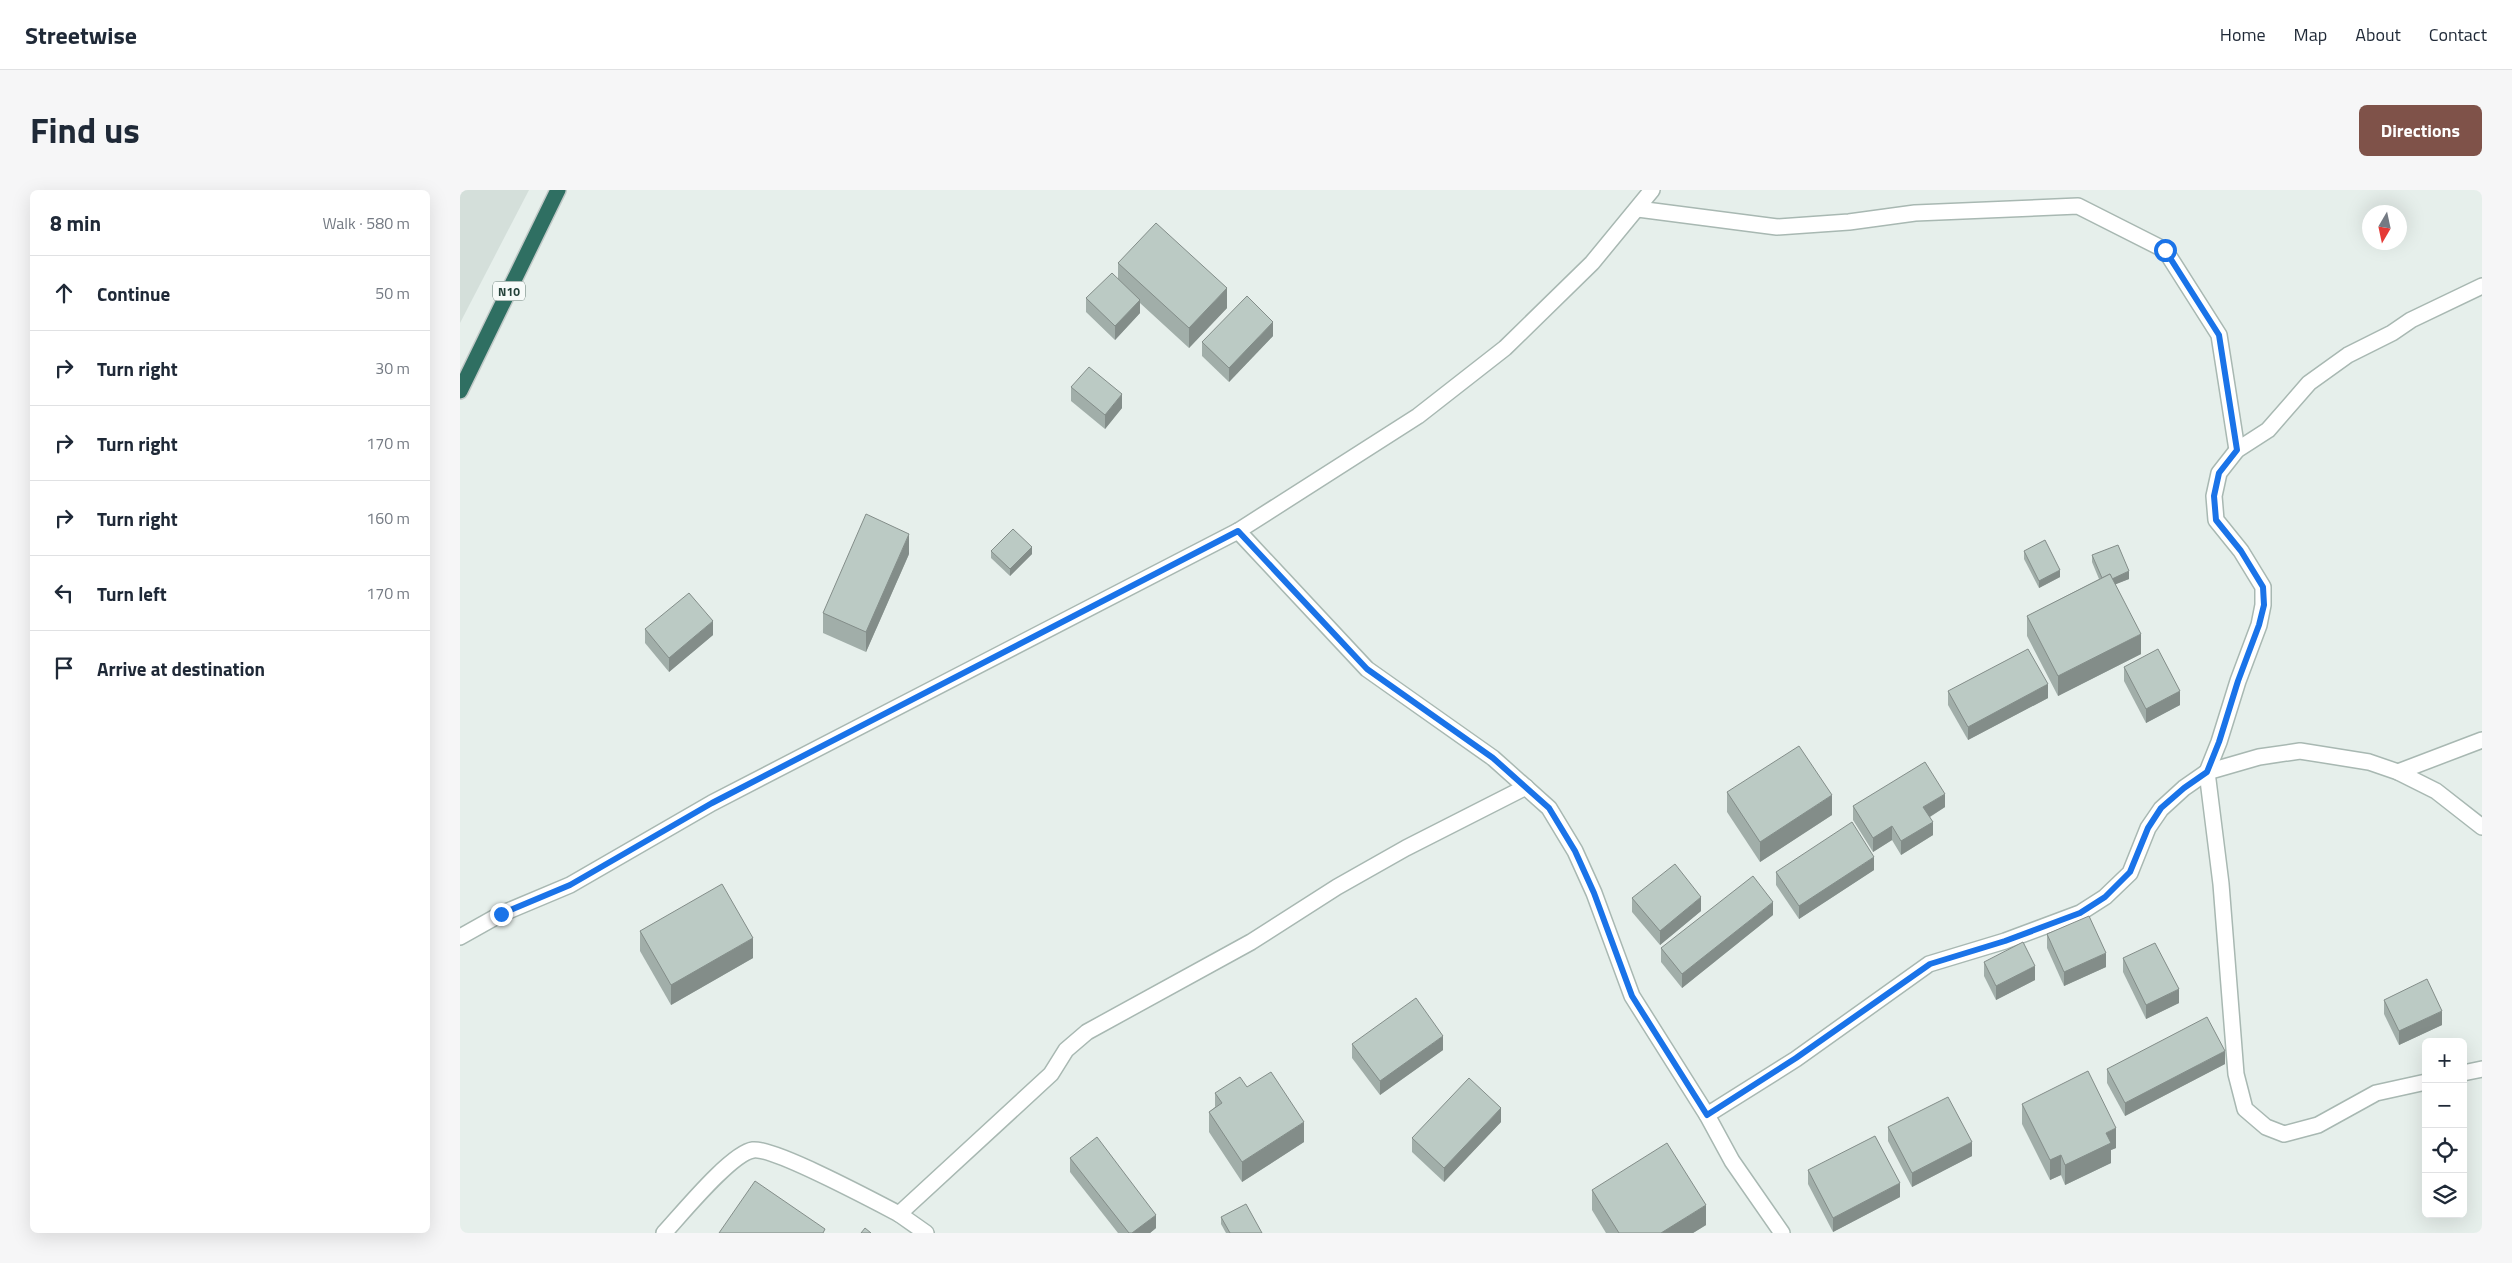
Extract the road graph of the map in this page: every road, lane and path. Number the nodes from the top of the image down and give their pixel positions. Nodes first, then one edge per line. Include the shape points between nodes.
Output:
1 (558, 190) edge
2 (1652, 190) edge
3 (1638, 210) junction
4 (2482, 286) edge
5 (460, 391) edge
6 (2237, 450) junction
7 (1238, 531) junction
8 (2482, 740) edge
9 (2207, 772) junction
10 (2398, 772) junction
11 (1526, 787) junction
12 (2482, 827) edge
13 (460, 937) edge
14 (2482, 1069) edge
15 (2467, 1072) edge
16 (2422, 1083) edge
17 (1707, 1115) junction
18 (899, 1214) junction
19 (664, 1233) edge
20 (926, 1233) edge
21 (1782, 1233) edge

1 - 5 highway, N10
2 - 3 street
3 - 6 street via 1777,227 1916,213 2078,206 2165,250 2219,335
3 - 7 street via 1592,263 1505,348 1418,416
4 - 6 street via 2429,310 2348,355 2309,382 2268,430
6 - 9 street via 2219,473 2214,496 2216,520 2241,551 2263,587 2264,605
7 - 11 street via 1367,669 1493,758
7 - 13 street via 712,803 570,885 501,914
8 - 10 street
9 - 10 street via 2259,757 2300,751 2370,762
9 - 16 street via 2221,884 2236,1074 2245,1109 2266,1127 2284,1134 2318,1124 2376,1093
9 - 17 street via 2161,808 2148,828 2130,872 2105,897 2080,913 1930,964 1796,1058
10 - 12 street via 2436,791
11 - 17 street via 1549,808 1575,851 1607,925 1632,996
11 - 18 street via 1406,848 1251,942 1087,1032 1066,1050 1051,1074
14 - 15 street
17 - 21 street via 1732,1162
18 - 19 street via 768,1152 752,1150 730,1164
18 - 20 street

